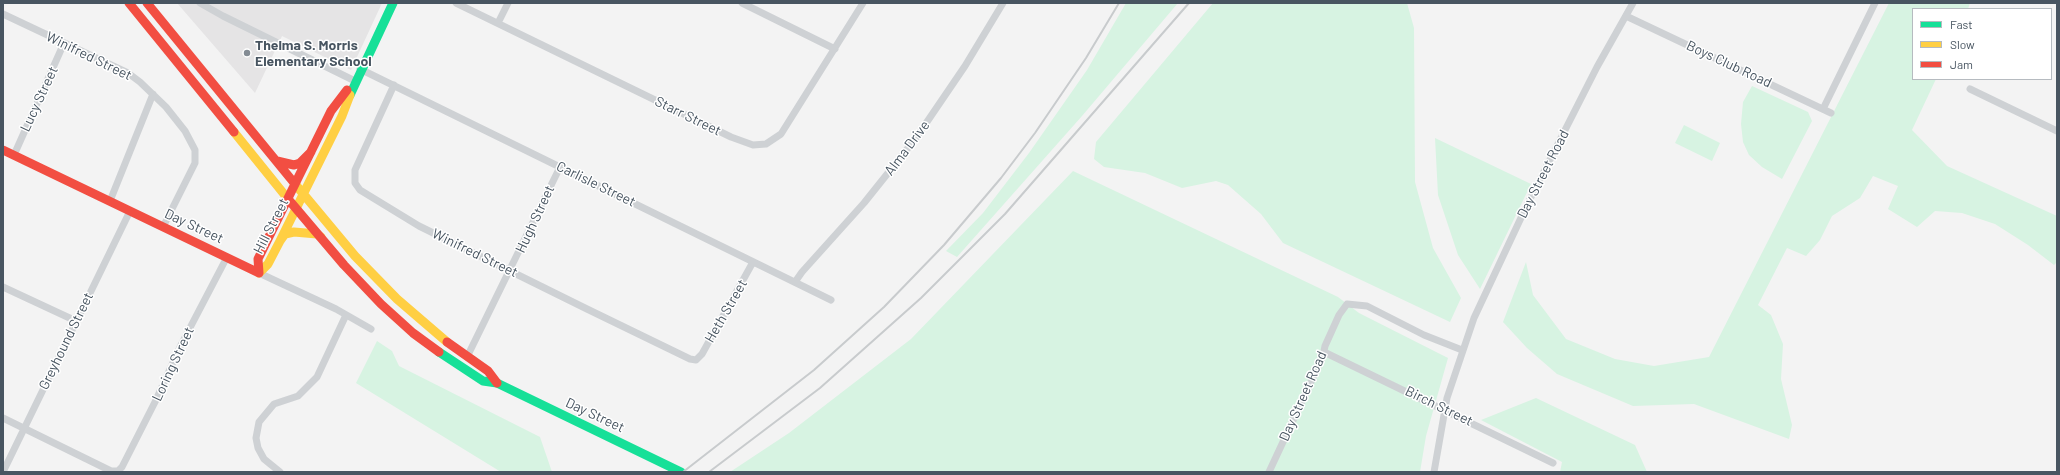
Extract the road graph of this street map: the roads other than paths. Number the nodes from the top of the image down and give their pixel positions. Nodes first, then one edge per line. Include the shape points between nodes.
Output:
1 (129, 3) edge
2 (147, 3) edge
3 (200, 3) edge
4 (393, 3) edge
5 (456, 3) edge
6 (508, 3) edge
7 (742, 3) edge
8 (864, 3) edge
9 (1003, 3) edge
10 (1633, 3) edge
11 (1875, 3) edge
12 (3, 14) edge
13 (1626, 16) junction
14 (498, 23) junction
15 (64, 43) junction
16 (835, 49) junction
17 (360, 69) junction
18 (354, 81) junction
19 (394, 85) junction
20 (1970, 89) dead end
21 (152, 94) junction
22 (1823, 109) junction
23 (1831, 113) dead end
24 (2057, 131) edge
25 (3, 150) edge
26 (311, 152) junction
27 (14, 155) junction
28 (277, 161) junction
29 (560, 167) junction
30 (295, 184) junction
31 (304, 194) junction
32 (288, 199) junction
33 (110, 201) junction
34 (296, 208) junction
35 (130, 211) junction
36 (162, 227) junction
37 (322, 238) junction
38 (280, 241) junction
39 (226, 257) junction
40 (753, 262) junction
41 (510, 271) junction
42 (259, 273) junction
43 (796, 282) junction
44 (3, 287) edge
45 (831, 300) dead end
46 (346, 315) junction
47 (76, 321) junction
48 (371, 329) dead end
49 (1462, 351) junction
50 (1324, 352) junction
51 (467, 357) junction
52 (696, 360) joint
53 (497, 383) junction
54 (1444, 409) junction
55 (3, 418) edge
56 (24, 428) junction
57 (1553, 462) dead end
58 (3, 472) edge
59 (280, 472) edge
60 (681, 472) edge
61 (1269, 472) edge
62 (1434, 472) edge

1 - 32 main road, Day Street
2 - 28 main road, Day Street
3 - 18 street
4 - 17 main road, Hill Street
5 - 14 street, Starr Street
6 - 14 street
7 - 16 street
8 - 16 street, Starr Street
9 - 43 street, Alma Drive via 965,66 916,138
10 - 13 street, Day Street Road
11 - 22 street
12 - 15 street, Winifred Street
13 - 22 street, Boys Club Road
13 - 49 street, Day Street Road via 1597,67 1527,206 1474,318
14 - 16 street, Starr Street via 724,134 752,145 766,144 781,134
15 - 21 street, Winifred Street via 128,74
15 - 27 street, Lucy Street
17 - 18 main road, Hill Street
17 - 19 street, Carlisle Street
18 - 26 main road, Hill Street via 331,111
18 - 31 main road, Hill Street via 342,116
19 - 29 street, Carlisle Street
19 - 41 street, Winifred Street via 358,163 354,178 356,186 419,226
20 - 24 street
21 - 33 street
21 - 36 street, Winifred Street via 167,109 193,144 196,158
22 - 23 street, Boys Club Road
25 - 27 main road, Day Street
26 - 28 main road via 300,163 294,165
26 - 30 main road, Hill Street
27 - 33 main road, Day Street
28 - 30 main road, Day Street
29 - 40 street, Carlisle Street
29 - 41 street, Hugh Street
30 - 31 main road, Day Street
30 - 32 main road, Hill Street
31 - 34 main road, Hill Street
31 - 51 main road, Day Street via 355,256 397,299
32 - 34 main road, Day Street
32 - 42 main road, Hill Street via 258,259
33 - 35 main road, Day Street
34 - 37 main road, Day Street
34 - 38 main road, Hill Street
35 - 36 main road, Day Street
35 - 47 street, Greyhound Street
36 - 39 main road, Day Street
37 - 38 main road via 317,234 294,232 285,234
37 - 53 main road, Day Street via 360,282 413,333 461,368 483,381
38 - 42 main road, Hill Street via 268,264
39 - 42 main road, Day Street
39 - 56 street, Loring Street via 153,407 118,471 111,471
40 - 43 street, Carlisle Street
40 - 52 street, Heth Street via 702,354
41 - 51 street, Hugh Street
41 - 52 street, Winifred Street
42 - 46 street, Day Street
43 - 45 street, Carlisle Street
44 - 47 street
46 - 48 street, Day Street
46 - 59 street via 316,377 298,396 274,404 259,422 256,438 258,448 264,459
47 - 56 street, Greyhound Street
49 - 50 street, Day Street Road via 1367,306 1355,303 1347,304 1339,315
49 - 54 street
50 - 54 street, Birch Street
50 - 61 street, Day Street Road
51 - 53 main road, Day Street via 488,371
53 - 60 main road, Day Street
54 - 57 street, Birch Street
54 - 62 street
55 - 56 street
56 - 58 street, Greyhound Street

